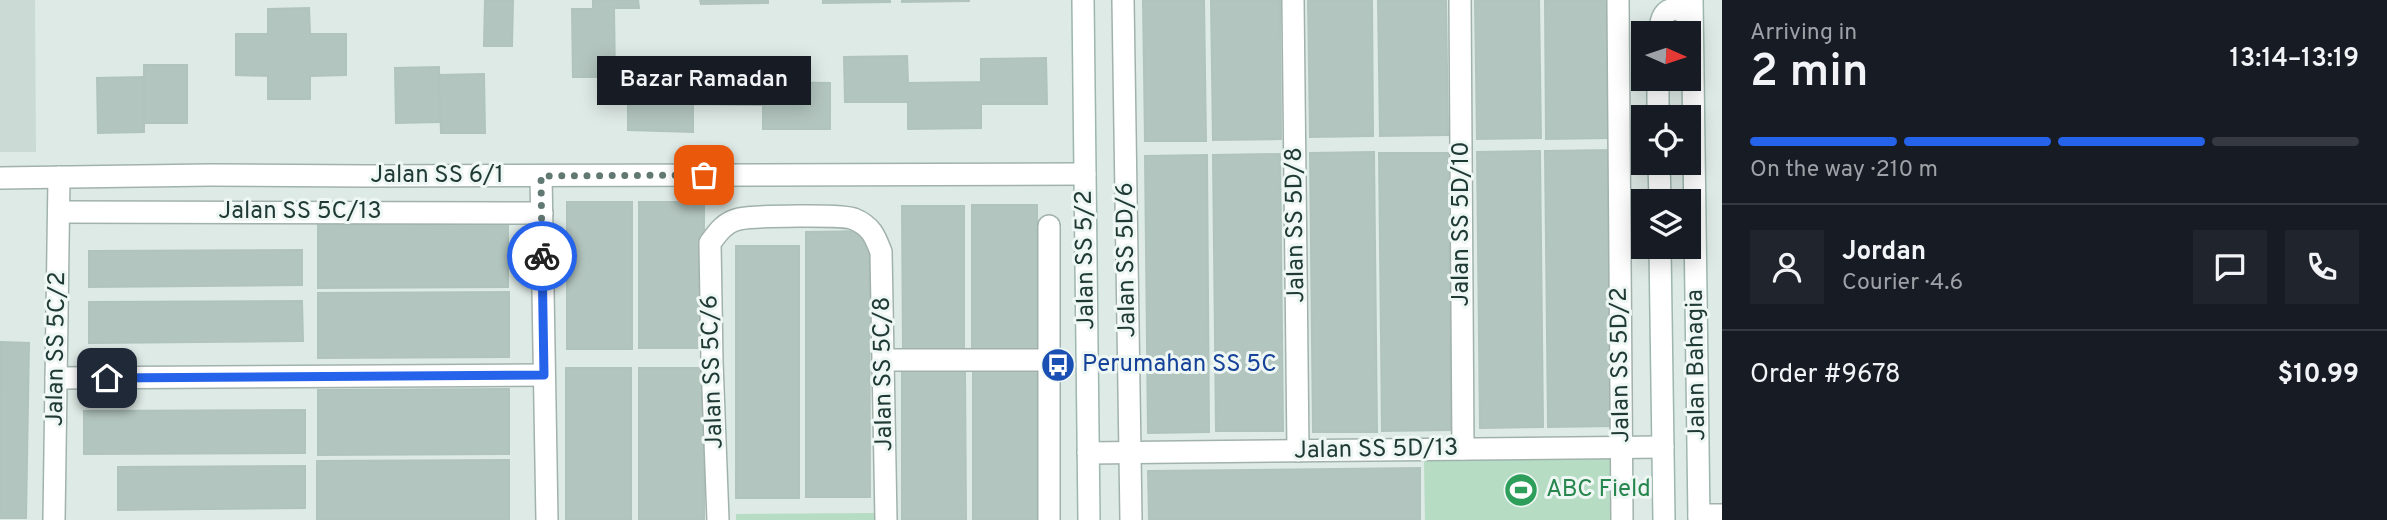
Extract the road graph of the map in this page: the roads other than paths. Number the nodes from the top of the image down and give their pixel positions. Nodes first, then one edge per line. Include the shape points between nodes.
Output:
1 (1083, 0) edge
2 (1123, 0) edge
3 (1293, 0) edge
4 (1460, 0) edge
5 (1618, 0) edge
6 (1656, 0) edge
7 (1692, 0) edge
8 (1657, 21) edge
9 (1661, 21) edge
10 (1688, 21) edge
11 (1692, 21) edge
12 (1693, 91) edge
13 (1085, 174) junction
14 (541, 176) junction
15 (59, 177) junction
16 (0, 178) edge
17 (59, 212) junction
18 (542, 213) junction
19 (1049, 226) dead end
20 (720, 228) joint
21 (1660, 259) edge
22 (884, 360) junction
23 (1048, 360) junction
24 (544, 375) junction
25 (56, 378) junction
26 (1621, 447) junction
27 (1663, 447) junction
28 (1463, 449) junction
29 (1298, 451) junction
30 (1130, 452) junction
31 (1088, 453) junction
32 (1722, 516) edge
33 (1699, 518) edge
34 (54, 520) edge
35 (547, 520) edge
36 (718, 520) edge
37 (886, 520) edge
38 (1049, 520) edge
39 (1089, 520) edge
40 (1131, 520) edge
41 (1622, 520) edge
42 (1664, 520) edge

1 - 13 street, Jalan SS 5/2
2 - 30 street, Jalan SS 5D/6
3 - 29 street, Jalan SS 5D/8
4 - 28 street, Jalan SS 5D/10
5 - 26 street, Jalan SS 5D/2
6 - 8 street
7 - 11 street, Jalan Bahagia
9 - 10 street via 1668,10 1679,9
12 - 33 street, Jalan Bahagia
13 - 14 street, Jalan SS 6/1
13 - 31 street, Jalan SS 5/2
14 - 15 street, Jalan SS 6/1
14 - 18 street
15 - 16 street, Jalan SS 6/1
15 - 17 street, Jalan SS 5C/2
17 - 18 street, Jalan SS 5C/13
17 - 25 street, Jalan SS 5C/2
18 - 24 street
19 - 23 street
20 - 22 street, Jalan SS 5C/8 via 737,219 796,216 852,218 872,229 881,252
20 - 36 street, Jalan SS 5C/6 via 710,243
21 - 27 street, Jalan Bahagia
22 - 23 street
22 - 37 street, Jalan SS 5C/8
23 - 38 street
24 - 25 street
24 - 35 street
25 - 34 street, Jalan SS 5C/2
26 - 27 street, Jalan SS 5D/13
26 - 28 street, Jalan SS 5D/13
26 - 41 street, Jalan SS 5D/2
27 - 42 street, Jalan Bahagia
28 - 29 street, Jalan SS 5D/13
29 - 30 street, Jalan SS 5D/13
30 - 31 street, Jalan SS 5D/13
30 - 40 street, Jalan SS 5D/6
31 - 39 street, Jalan SS 5/2
32 - 33 street

